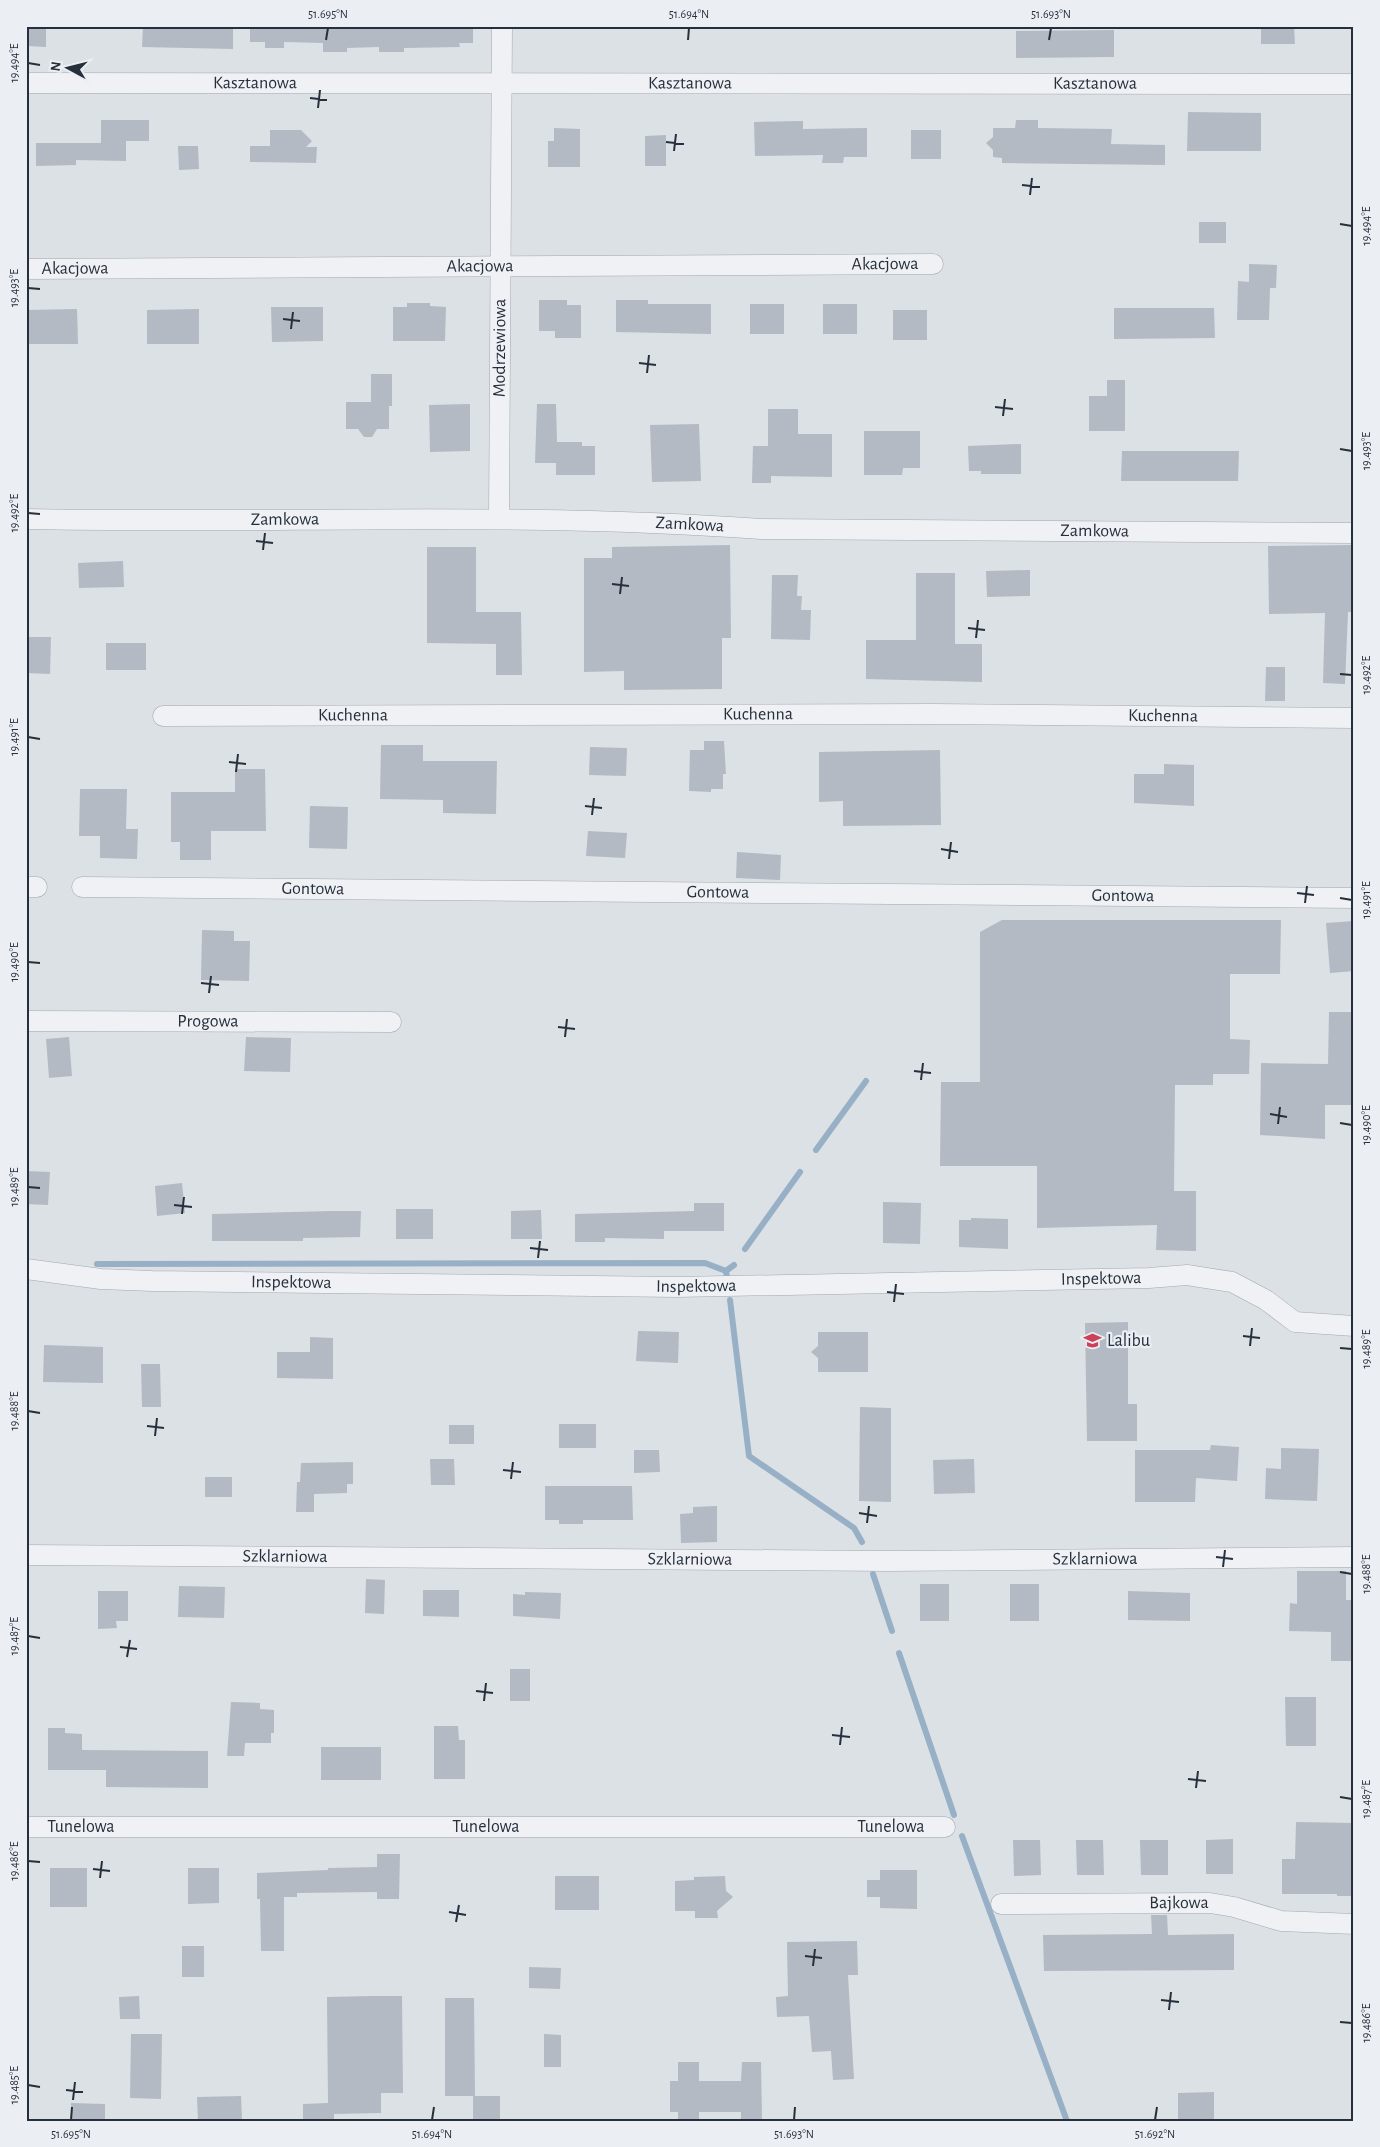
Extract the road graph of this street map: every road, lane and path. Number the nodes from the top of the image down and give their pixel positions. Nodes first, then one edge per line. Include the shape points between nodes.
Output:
1 (502, 26) edge
2 (26, 83) edge
3 (502, 84) junction
4 (1354, 84) edge
5 (934, 264) dead end
6 (501, 266) junction
7 (26, 269) edge
8 (26, 519) edge
9 (499, 519) junction
10 (1354, 533) edge
11 (163, 716) dead end
12 (1354, 718) edge
13 (82, 887) dead end
14 (1354, 898) edge
15 (26, 1021) edge
16 (391, 1022) dead end
17 (26, 1269) edge
18 (1354, 1326) edge
19 (26, 1555) edge
20 (1354, 1557) edge
21 (26, 1827) edge
22 (945, 1827) dead end
23 (1001, 1904) dead end
24 (1354, 1924) edge

1 - 3 street, Modrzewiowa
2 - 3 street, Kasztanowa
3 - 4 street, Kasztanowa
3 - 6 street, Modrzewiowa
5 - 6 street, Akacjowa
6 - 7 street, Akacjowa
6 - 9 street, Modrzewiowa
8 - 9 street, Zamkowa via 160,522
9 - 10 street, Zamkowa via 683,523 760,529
11 - 12 street, Kuchenna via 942,714
13 - 14 street, Gontowa
15 - 16 street, Progowa
17 - 18 street, Inspektowa via 101,1280 677,1288 1187,1275 1232,1282 1266,1300 1295,1322
19 - 20 street, Szklarniowa via 888,1561
21 - 22 street, Tunelowa
23 - 24 street, Bajkowa via 1210,1903 1281,1921

